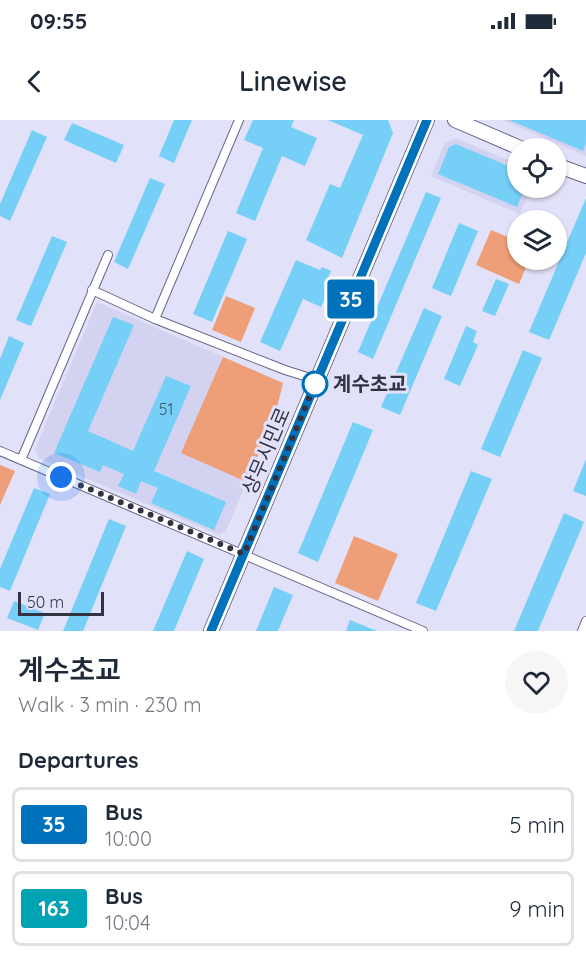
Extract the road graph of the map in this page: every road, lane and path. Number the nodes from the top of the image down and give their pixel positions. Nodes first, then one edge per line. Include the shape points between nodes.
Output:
1 (239, 120) edge
2 (427, 120) edge
3 (455, 120) edge
4 (507, 142) edge
5 (567, 169) edge
6 (586, 176) edge
7 (108, 255) dead end
8 (92, 290) junction
9 (155, 319) junction
10 (317, 380) junction
11 (0, 451) edge
12 (21, 460) junction
13 (244, 554) junction
14 (586, 621) edge
15 (211, 631) edge
16 (423, 631) edge
17 (582, 631) edge

1 - 9 street
2 - 10 street, 상무시민로
3 - 4 street
5 - 6 street
7 - 8 street
8 - 9 street
8 - 12 street
9 - 10 street
10 - 13 street, 상무시민로
11 - 12 street
12 - 13 street
13 - 15 street, 상무시민로
13 - 16 street
14 - 17 street

